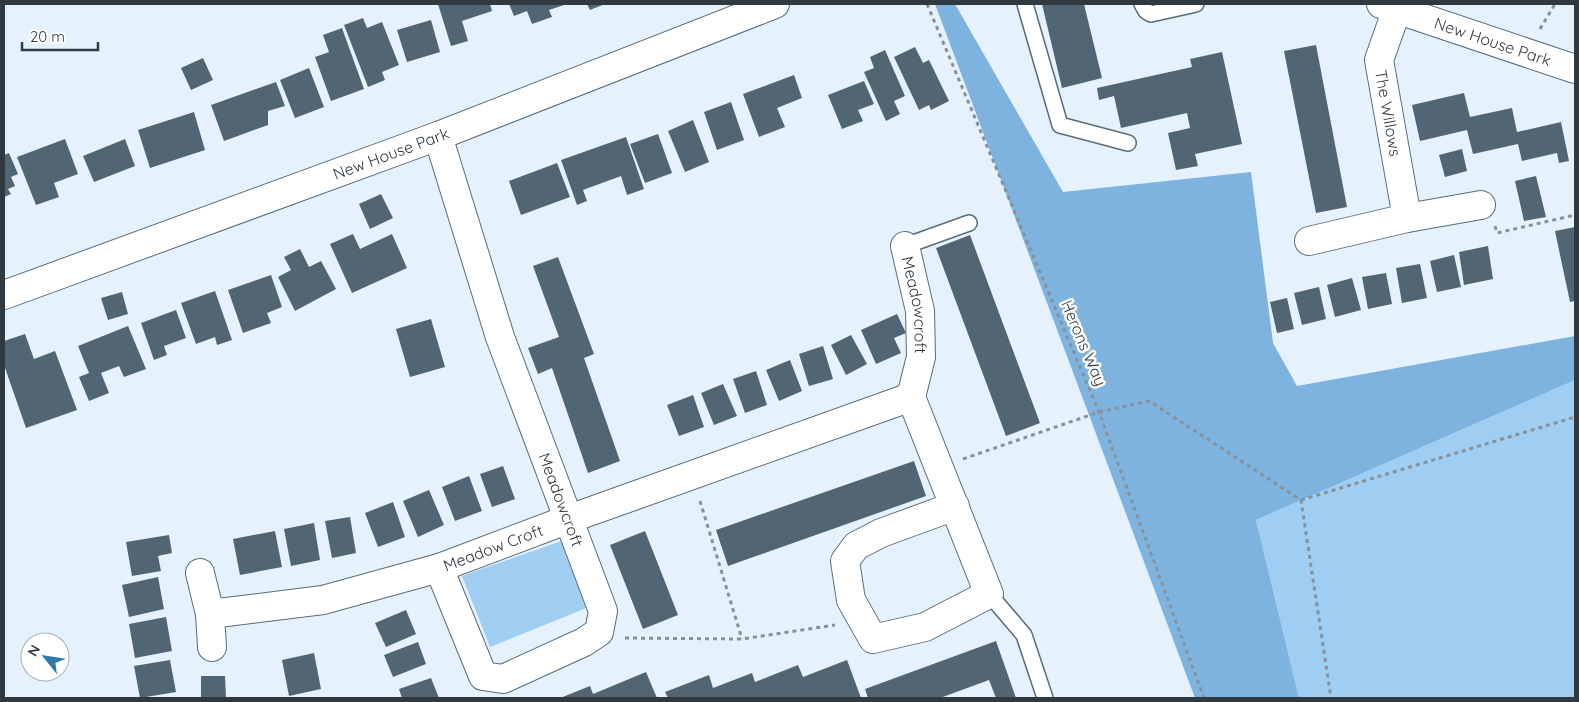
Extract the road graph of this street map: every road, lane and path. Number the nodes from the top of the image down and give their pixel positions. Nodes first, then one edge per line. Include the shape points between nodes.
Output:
1 (775, 4) edge
2 (928, 4) edge
3 (1025, 4) edge
4 (1142, 4) edge
5 (1196, 4) edge
6 (1389, 6) edge
7 (1575, 69) edge
8 (438, 136) junction
9 (1128, 143) dead end
10 (1481, 205) joint
11 (1575, 215) edge
12 (1407, 218) junction
13 (968, 222) dead end
14 (1309, 241) dead end
15 (905, 246) joint
16 (4, 295) edge
17 (911, 397) junction
18 (1099, 412) junction
19 (1575, 417) edge
20 (939, 468) junction
21 (692, 476) junction
22 (1301, 500) junction
23 (954, 506) junction
24 (569, 519) junction
25 (438, 568) junction
26 (200, 572) dead end
27 (989, 594) junction
28 (210, 614) junction
29 (863, 620) junction
30 (599, 632) junction
31 (742, 640) junction
32 (212, 647) dead end
33 (1045, 698) edge
34 (1204, 698) edge
35 (1331, 698) edge

1 - 8 street, New House Park
2 - 18 path, Herons Way
3 - 9 lane via 1060,125
4 - 5 lane via 1151,14
6 - 7 street, New House Park
6 - 12 street, The Willows via 1379,60
8 - 16 street, New House Park
8 - 24 street, Meadowcroft via 500,337
10 - 11 path via 1491,213 1497,233
10 - 12 street
12 - 14 street
13 - 15 lane
15 - 17 street, Meadowcroft via 920,311 922,357
17 - 20 street
17 - 21 street, Meadow Croft
18 - 20 path
18 - 22 path via 1148,401
18 - 34 path, Herons Way
19 - 22 path
20 - 23 street
21 - 24 street, Meadow Croft
21 - 31 path
22 - 35 path
23 - 27 street
23 - 29 street via 881,533 856,546 845,562 851,600
24 - 25 street, Meadow Croft
24 - 30 street, Meadowcroft via 603,612
25 - 28 street, Meadow Croft via 323,600
25 - 30 street via 482,676 504,679
26 - 28 street
27 - 29 street via 925,627 873,639
27 - 33 lane via 1024,635
28 - 32 street
29 - 31 path
30 - 31 path via 629,639

